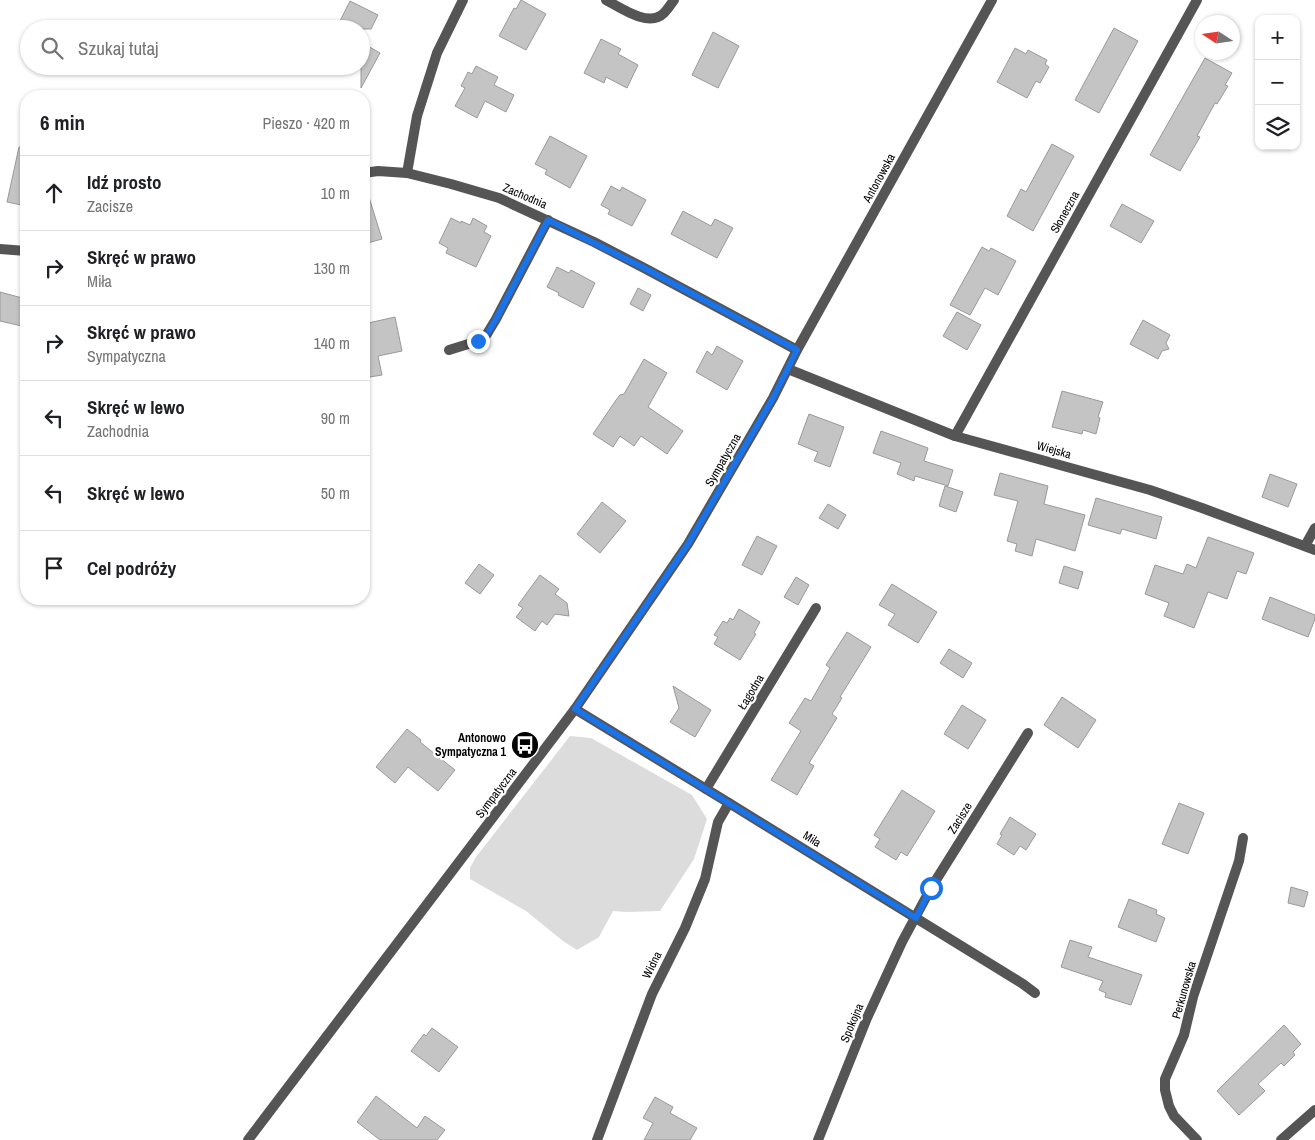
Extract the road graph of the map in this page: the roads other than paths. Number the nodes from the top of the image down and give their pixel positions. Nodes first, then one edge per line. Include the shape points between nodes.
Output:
1 (463, 0) edge
2 (606, 0) edge
3 (674, 0) edge
4 (992, 0) edge
5 (1197, 0) edge
6 (370, 172) edge
7 (407, 173) junction
8 (548, 220) junction
9 (0, 249) edge
10 (20, 251) edge
11 (449, 350) dead end
12 (797, 350) junction
13 (788, 369) junction
14 (955, 436) junction
15 (1315, 528) edge
16 (1305, 546) junction
17 (1315, 550) edge
18 (816, 608) dead end
19 (575, 709) junction
20 (1028, 733) dead end
21 (706, 788) junction
22 (729, 802) junction
23 (1243, 838) dead end
24 (916, 918) junction
25 (1035, 993) dead end
26 (1315, 1110) edge
27 (248, 1140) edge
28 (598, 1140) edge
29 (818, 1140) edge
30 (1197, 1140) edge
31 (1281, 1140) edge

1 - 7 street via 436,53 417,116
2 - 3 street via 639,17 653,19 663,14
4 - 12 street, Antonowska
5 - 14 street, Słoneczna
6 - 7 street, Zachodnia
7 - 8 street, Zachodnia via 500,198
8 - 11 street via 487,334 478,341
8 - 12 street, Zachodnia
9 - 10 street
12 - 13 street, Antonowska
13 - 14 street, Wiejska
13 - 19 street, Sympatyczna via 688,544
14 - 16 street, Wiejska via 1150,490
15 - 16 street
16 - 17 street, Wiejska
18 - 21 street, Łagodna
19 - 21 street, Miła
19 - 27 street, Sympatyczna
20 - 24 street, Zacisze via 931,888
21 - 22 street, Miła
22 - 24 street, Miła
22 - 28 street, Widna via 718,822 705,879 652,994
23 - 30 street, Perkunowska via 1239,861 1193,997 1184,1035 1165,1079 1167,1098 1174,1116
24 - 25 street, Miła
24 - 29 street, Spokojna via 867,1018
26 - 31 street

